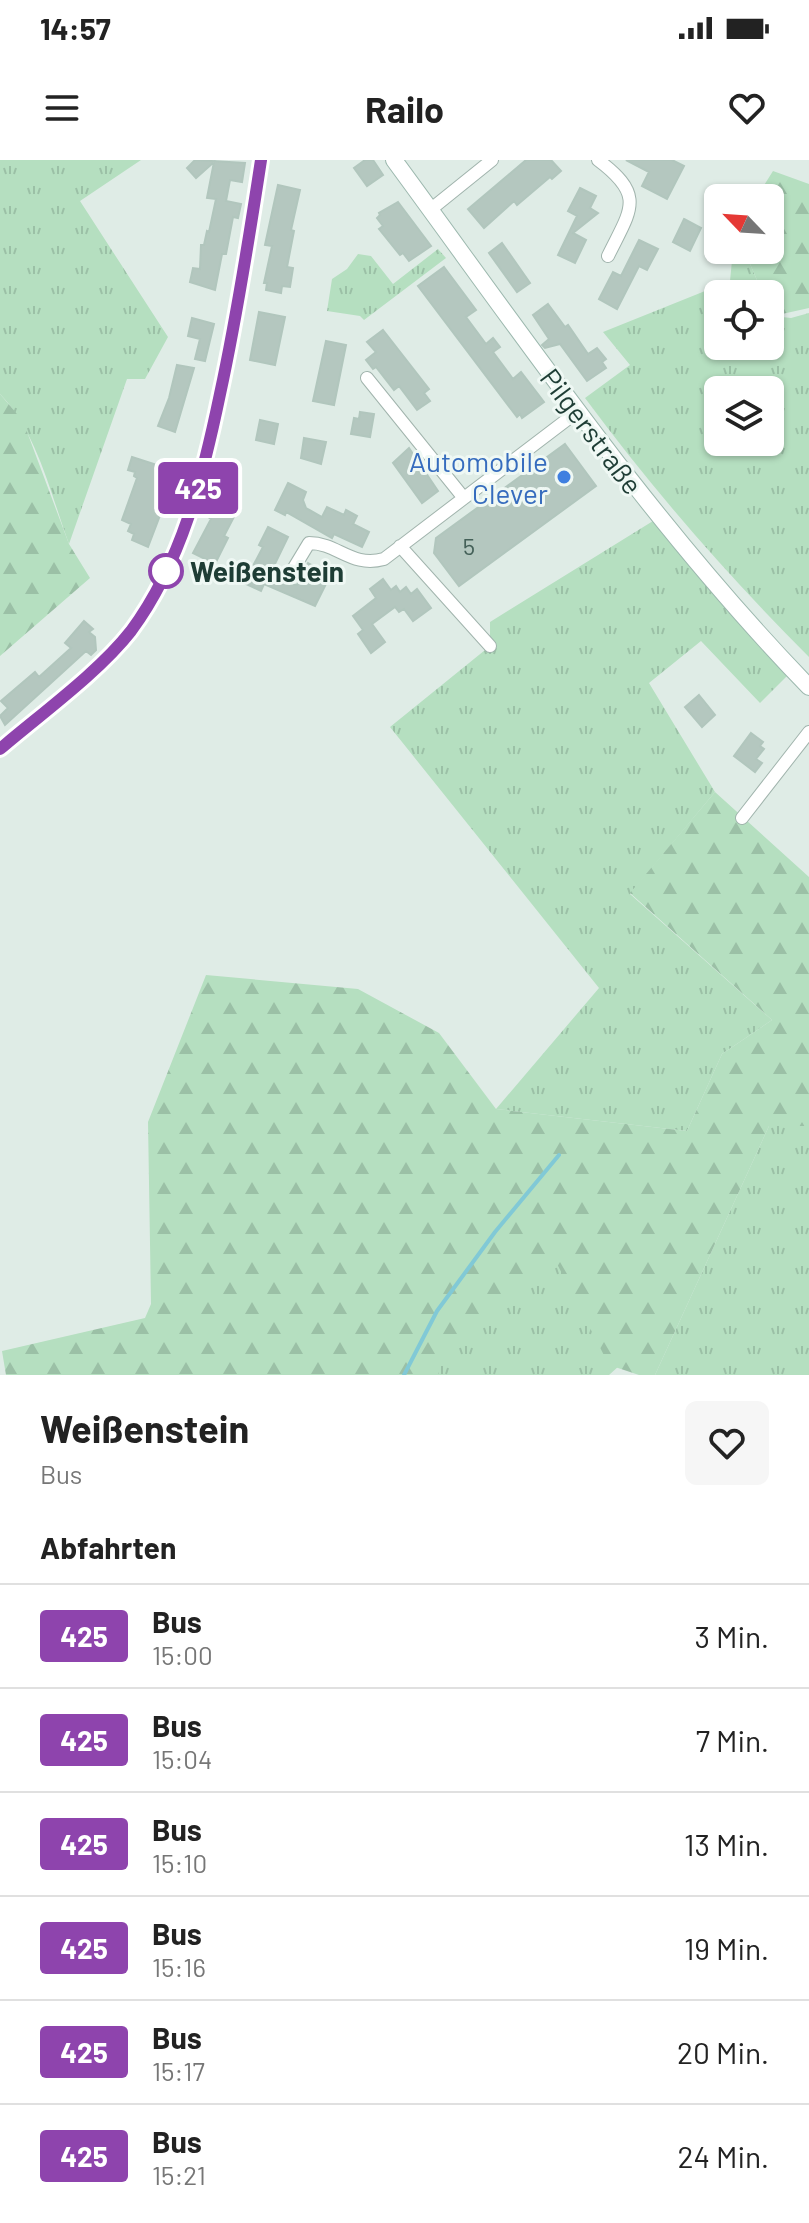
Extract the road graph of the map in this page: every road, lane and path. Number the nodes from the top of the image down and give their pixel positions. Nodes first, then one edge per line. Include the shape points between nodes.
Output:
1 (261, 160) edge
2 (394, 160) edge
3 (492, 160) edge
4 (598, 160) edge
5 (430, 210) junction
6 (608, 256) dead end
7 (367, 378) dead end
8 (577, 412) junction
9 (463, 497) junction
10 (400, 546) junction
11 (289, 576) dead end
12 (490, 646) dead end
13 (809, 687) edge
14 (809, 732) edge
15 (0, 749) edge
16 (742, 818) dead end

1 - 15 street via 241,296 208,450 169,566 118,647
2 - 5 main road, Pilgerstraße
3 - 5 street
4 - 6 street via 618,175 631,201
5 - 8 main road, Pilgerstraße
7 - 9 street
8 - 9 street
8 - 13 main road, Pilgerstraße via 659,519
9 - 10 street
10 - 11 street via 371,562 309,543
10 - 12 street
14 - 16 street

